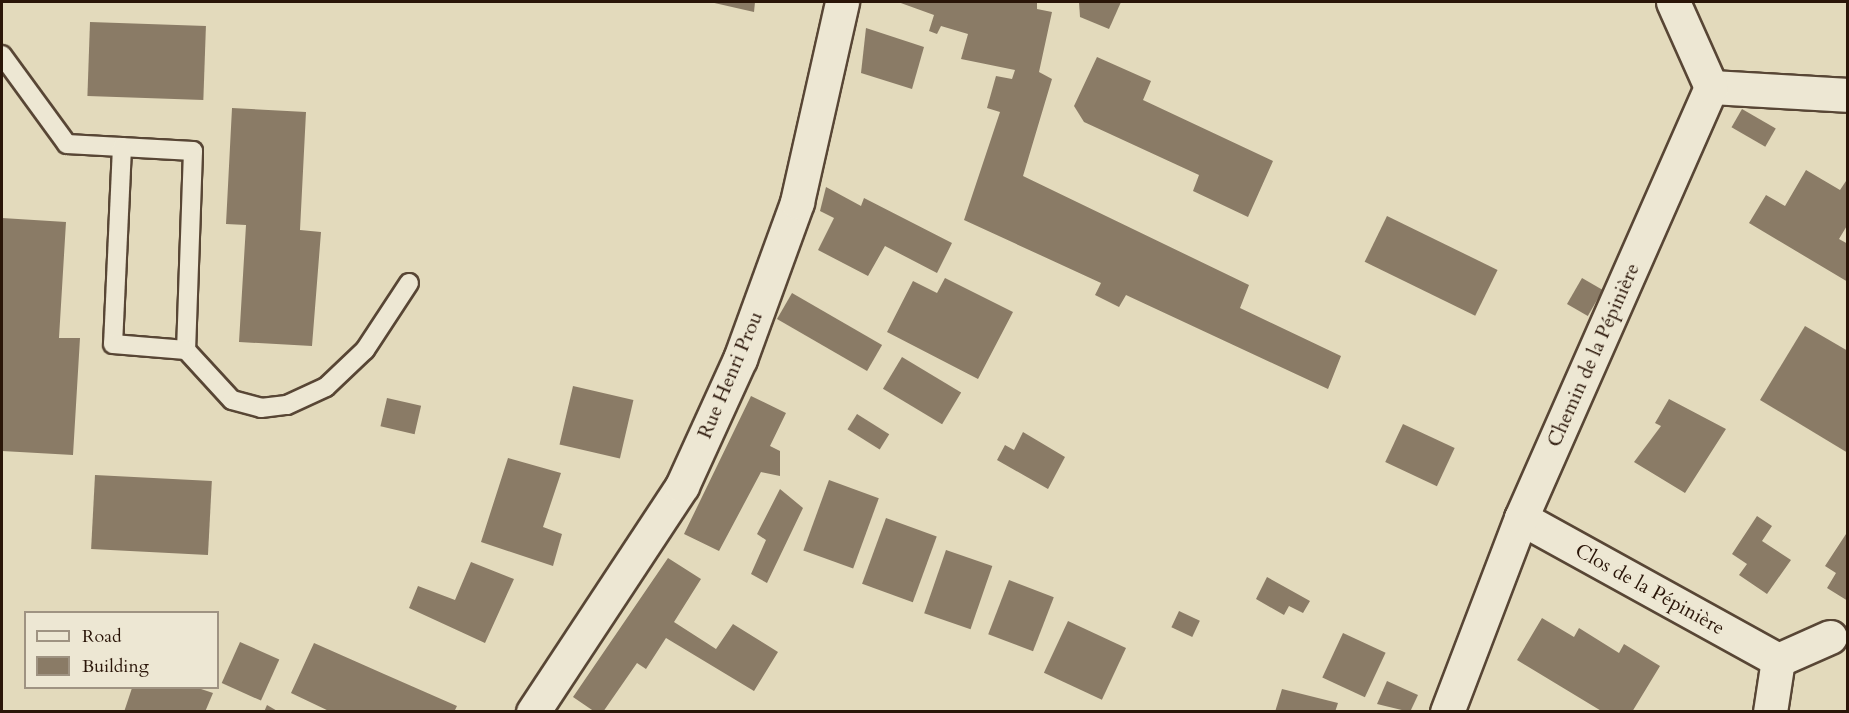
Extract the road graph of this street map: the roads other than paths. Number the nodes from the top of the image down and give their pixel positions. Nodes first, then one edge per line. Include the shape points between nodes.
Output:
1 (842, 2) edge
2 (1674, 2) edge
3 (2, 55) edge
4 (1711, 87) junction
5 (1848, 95) edge
6 (122, 147) junction
7 (409, 283) dead end
8 (186, 350) junction
9 (1521, 518) junction
10 (1830, 637) dead end
11 (1778, 660) junction
12 (533, 711) edge
13 (1447, 711) edge
14 (1770, 711) edge

1 - 12 street, Rue Henri Prou via 797,202 741,359 682,486
2 - 4 street
3 - 6 lane via 67,144
4 - 5 street
4 - 9 street, Chemin de la Pépinière
6 - 8 lane via 193,151
6 - 8 lane via 113,344
7 - 8 lane via 365,350 326,387 287,405 261,408 232,400
9 - 11 street, Clos de la Pépinière
9 - 13 street, Chemin de la Pépinière
10 - 11 street
11 - 14 street

